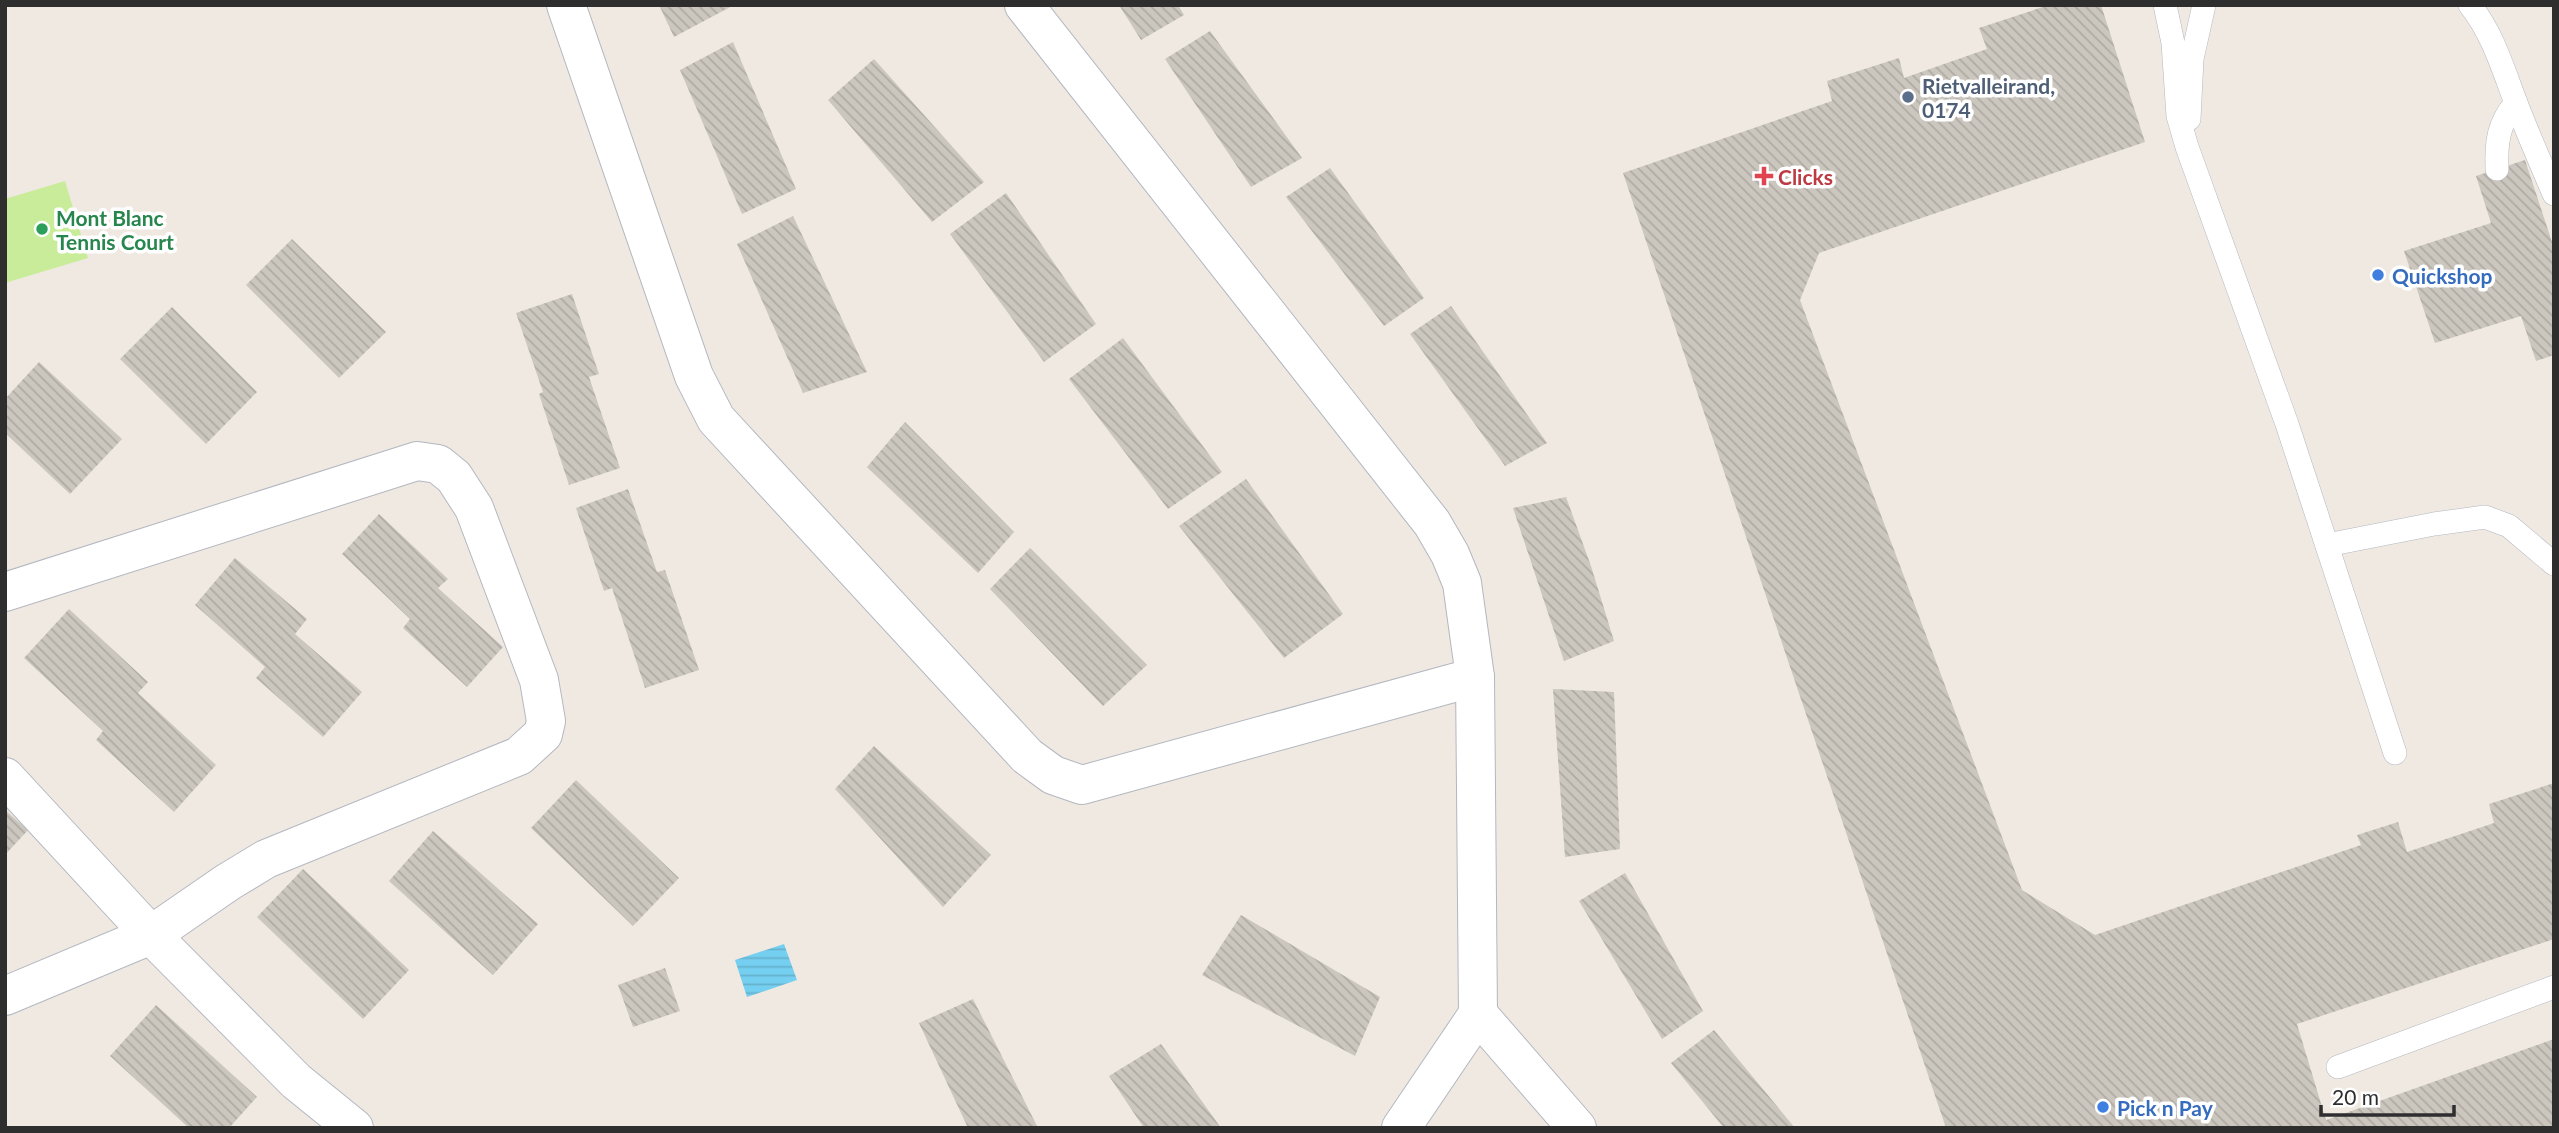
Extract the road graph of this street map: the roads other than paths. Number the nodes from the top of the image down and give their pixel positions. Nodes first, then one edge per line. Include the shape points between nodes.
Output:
1 (566, 5) edge
2 (1024, 5) edge
3 (2165, 5) edge
4 (2204, 5) edge
5 (2470, 5) edge
6 (2516, 103) junction
7 (2187, 147) junction
8 (2497, 169) dead end
9 (2554, 194) edge
10 (2327, 545) junction
11 (2554, 564) edge
12 (5, 592) edge
13 (1475, 677) junction
14 (2395, 753) dead end
15 (5, 777) edge
16 (151, 935) junction
17 (2554, 987) edge
18 (5, 996) edge
19 (1478, 1014) junction
20 (2338, 1067) dead end
21 (354, 1128) edge
22 (1401, 1128) edge
23 (1577, 1128) edge

1 - 13 street via 694,376 716,419 1027,756 1053,775 1082,785
2 - 13 street via 1432,523 1462,583
3 - 7 lane via 2173,43 2178,116
4 - 7 lane via 2192,59
5 - 6 lane via 2501,59
6 - 8 lane via 2500,125
6 - 9 lane
7 - 10 lane
10 - 11 lane via 2486,517 2509,526
10 - 14 lane
12 - 16 street via 417,461 446,470 474,508 540,680 546,721 543,734 519,756 267,859
13 - 19 street
15 - 16 street
16 - 18 street
16 - 21 street via 296,1081
17 - 20 lane
19 - 22 street
19 - 23 street

